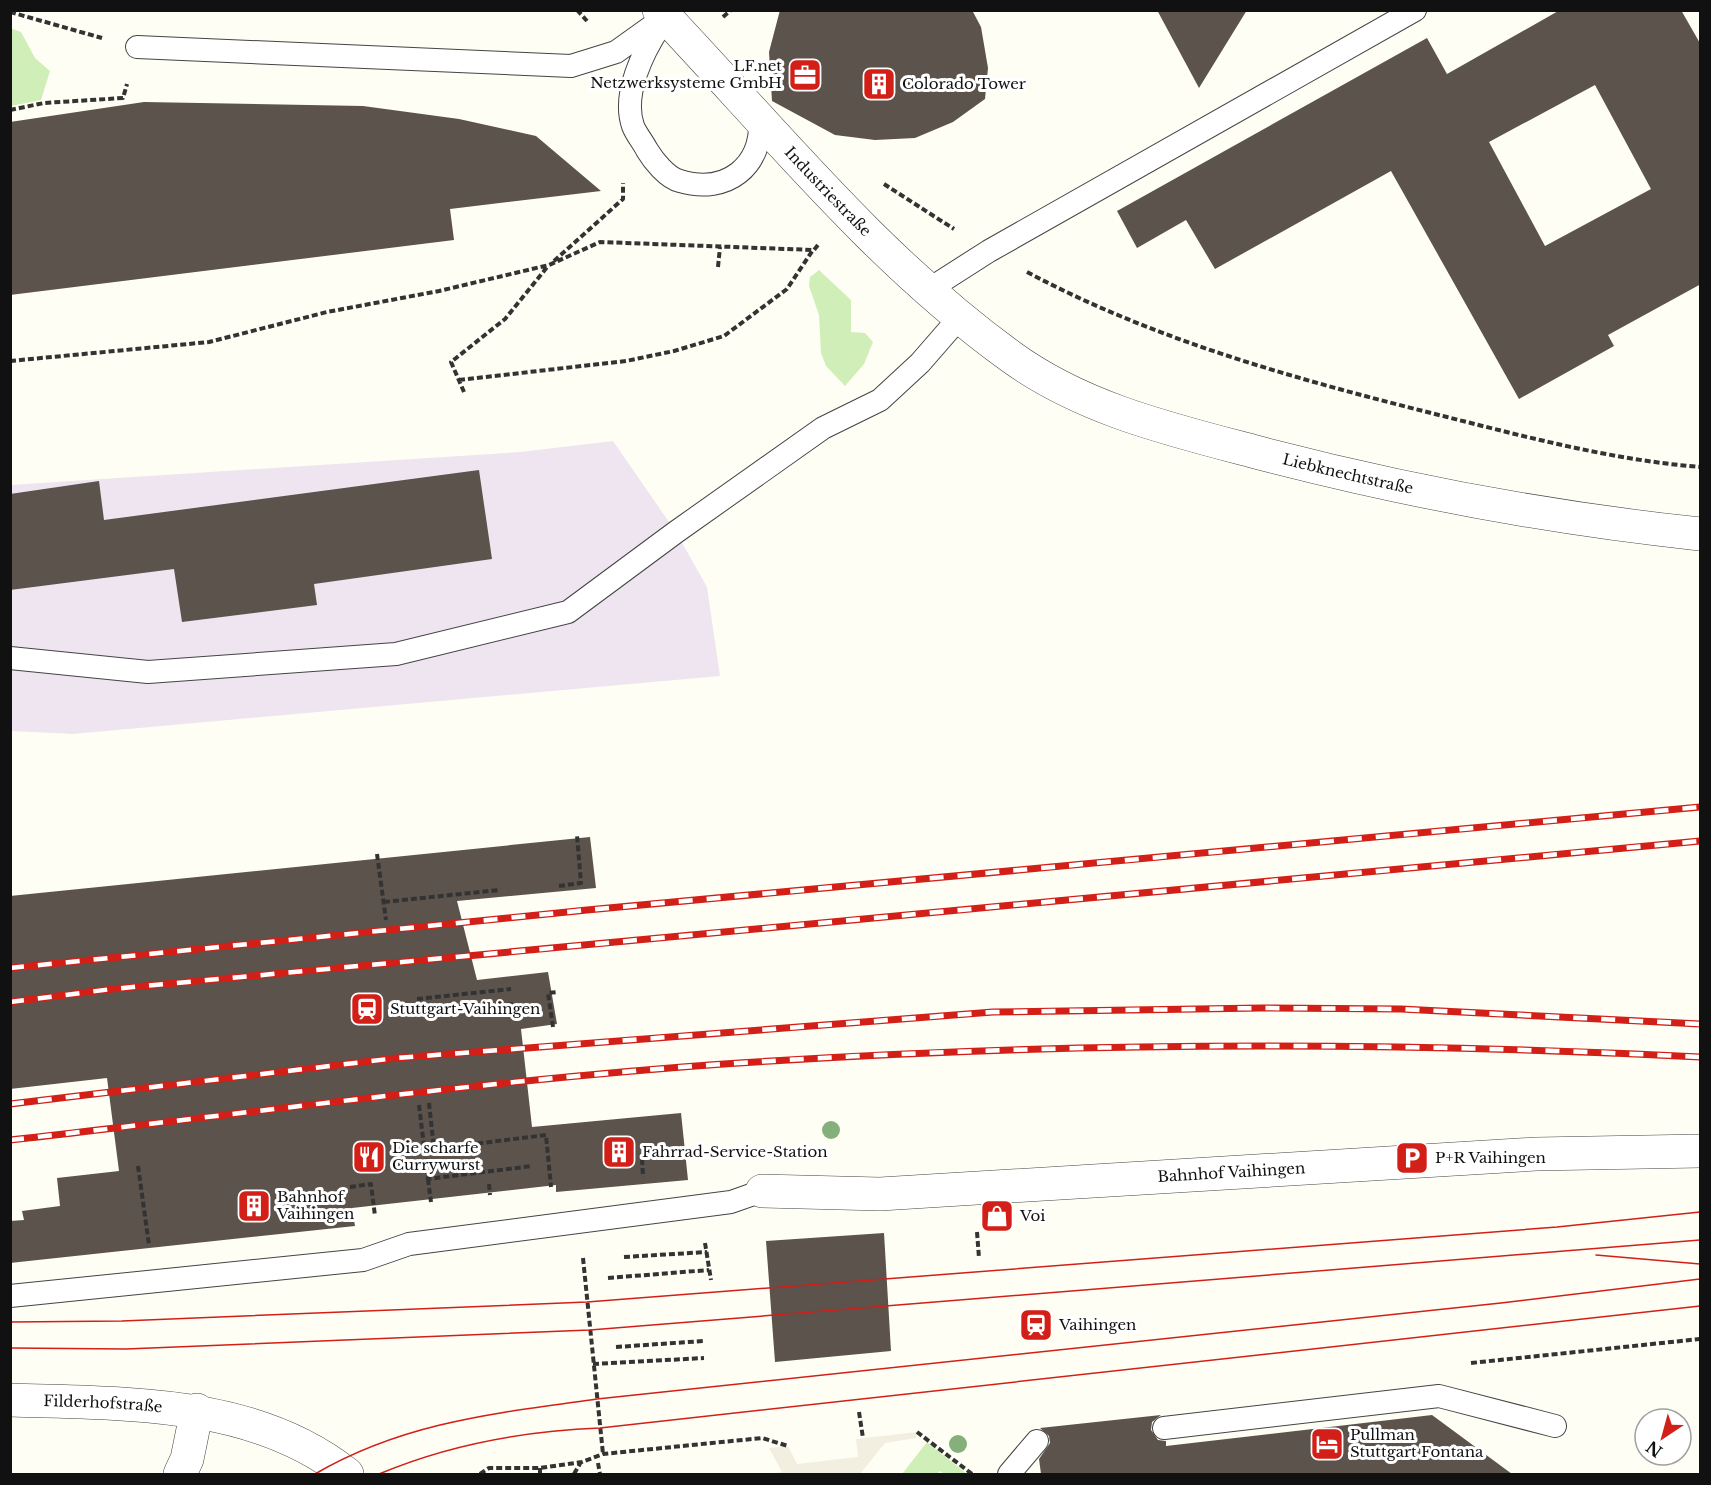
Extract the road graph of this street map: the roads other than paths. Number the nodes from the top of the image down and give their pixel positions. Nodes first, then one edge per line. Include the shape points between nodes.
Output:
1 (1415, 10) edge
2 (662, 14) edge
3 (137, 47) road end
4 (760, 118) junction
5 (928, 290) junction
6 (960, 317) junction
7 (1011, 357) joint
8 (1701, 534) edge
9 (10, 658) edge
10 (1701, 1151) edge
11 (762, 1191) joint
12 (10, 1296) edge
13 (10, 1400) edge
14 (196, 1410) junction
15 (1555, 1426) dead end
16 (1164, 1428) dead end
17 (1037, 1441) dead end
18 (180, 1474) edge
19 (347, 1474) edge
20 (1009, 1474) edge

1 - 5 lane via 989,251
2 - 3 lane via 616,52 571,66
2 - 4 street, Industriestraße
2 - 4 lane via 643,53 631,91 633,124 653,160 678,181 715,184 731,179 746,169 756,152
4 - 5 street, Industriestraße via 846,213
5 - 6 street, Industriestraße
6 - 7 street, Industriestraße
6 - 9 lane via 920,363 880,400 823,428 568,612 396,654 148,672
7 - 8 street, Liebknechtstraße via 1083,398 1124,415 1338,474 1542,514
10 - 11 street, Bahnhof Vaihingen via 1536,1154 880,1194
11 - 12 lane via 731,1202 409,1244 363,1260
13 - 14 street, Filderhofstraße
14 - 18 street via 188,1460
14 - 19 street, Filderhofstraße via 273,1431
15 - 16 lane via 1439,1396
17 - 20 lane

